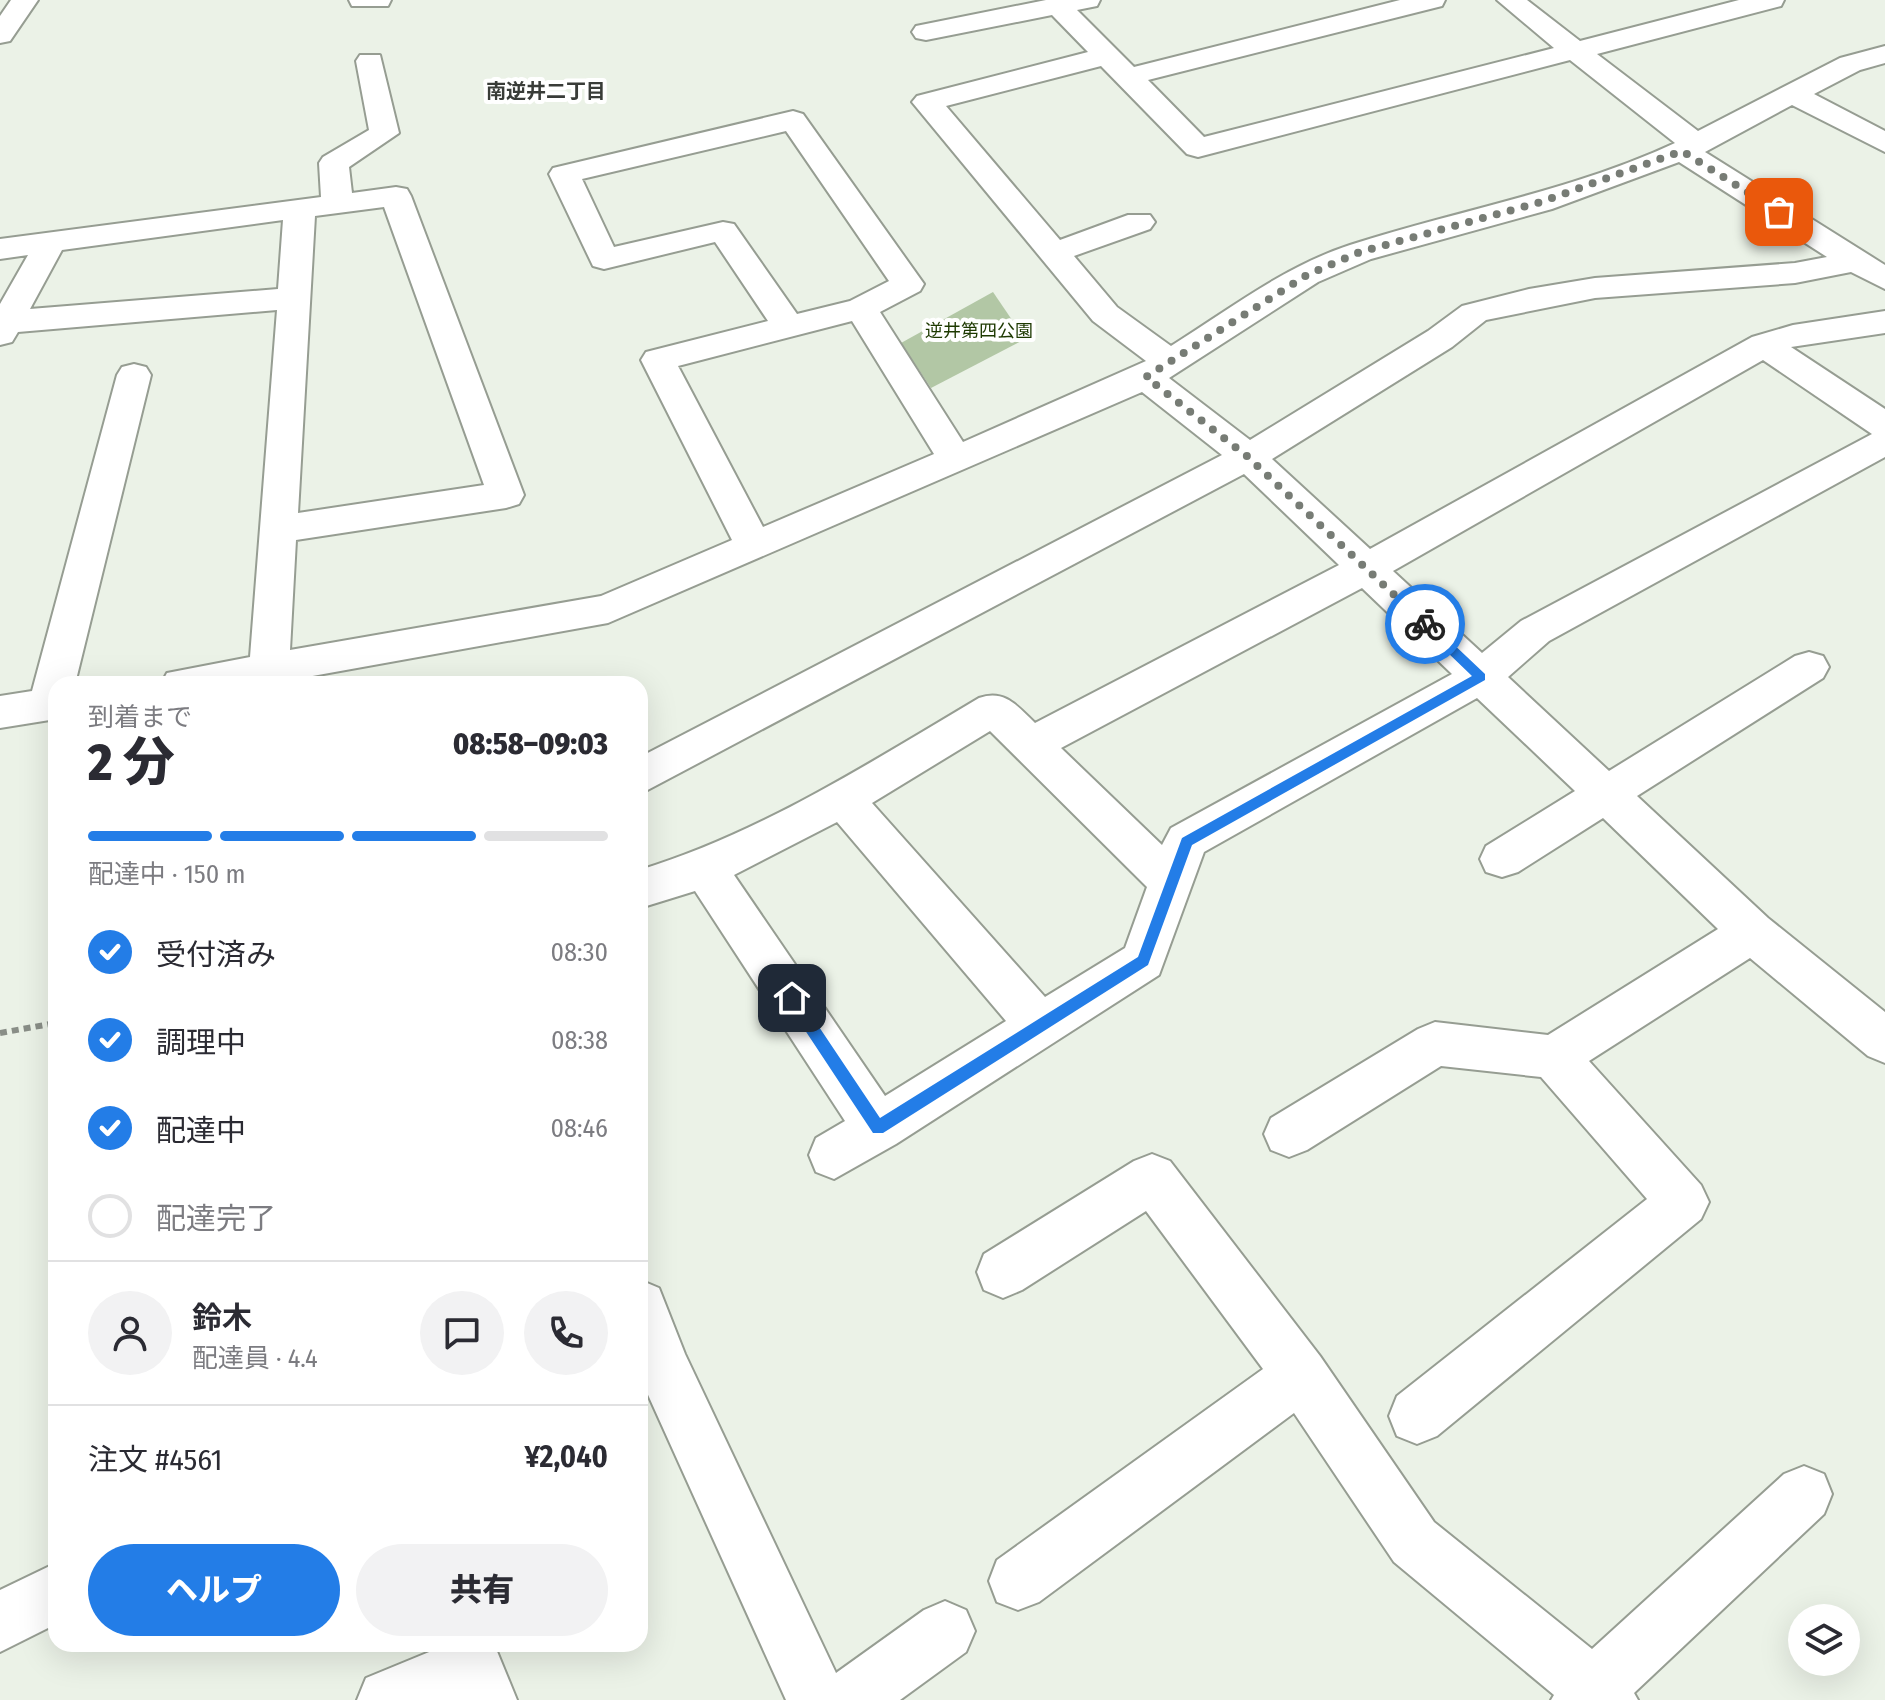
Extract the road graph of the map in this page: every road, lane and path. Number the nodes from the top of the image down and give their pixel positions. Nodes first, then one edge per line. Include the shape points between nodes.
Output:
1 (25, 0) edge
2 (362, 0) edge
3 (378, 0) edge
4 (1087, 0) edge
5 (1432, 0) edge
6 (1510, 0) edge
7 (1771, 0) edge
8 (1058, 6) junction
9 (977, 10) edge
10 (926, 32) dead end
11 (0, 35) edge
12 (1575, 50) junction
13 (1885, 54) edge
14 (370, 61) dead end
15 (1117, 66) junction
16 (1795, 95) junction
17 (1885, 143) edge
18 (1690, 148) junction
19 (337, 203) junction
20 (300, 208) junction
21 (1139, 222) dead end
22 (51, 242) junction
23 (0, 249) edge
24 (1055, 252) junction
25 (1871, 270) edge
26 (293, 298) junction
27 (861, 308) junction
28 (1885, 322) edge
29 (788, 326) junction
30 (3, 328) edge
31 (1764, 345) junction
32 (1158, 370) junction
33 (134, 375) dead end
34 (1885, 426) edge
35 (1885, 442) edge
36 (1248, 457) junction
37 (955, 459) junction
38 (279, 529) junction
39 (754, 546) junction
40 (1365, 569) junction
41 (269, 667) junction
42 (1809, 667) dead end
43 (59, 676) edge
44 (223, 676) edge
45 (1481, 677) junction
46 (48, 705) edge
47 (0, 712) edge
48 (1031, 744) junction
49 (648, 773) edge
50 (1602, 794) junction
51 (843, 799) junction
52 (1502, 859) dead end
53 (705, 869) junction
54 (1172, 883) junction
55 (648, 887) edge
56 (1752, 932) junction
57 (48, 1024) edge
58 (1040, 1026) junction
59 (0, 1033) edge
60 (1885, 1041) edge
61 (1554, 1057) junction
62 (878, 1128) junction
63 (1289, 1134) dead end
64 (834, 1155) dead end
65 (1003, 1272) dead end
66 (648, 1328) edge
67 (1301, 1375) junction
68 (1417, 1416) dead end
69 (1804, 1494) dead end
70 (1018, 1581) dead end
71 (48, 1596) edge
72 (0, 1622) edge
73 (945, 1631) dead end
74 (473, 1669) edge
75 (1594, 1696) edge
76 (388, 1700) edge
77 (817, 1700) edge
78 (849, 1700) edge

1 - 11 street
2 - 3 street
4 - 8 street
5 - 15 street
6 - 12 street
7 - 12 street
8 - 9 street
8 - 15 street
9 - 10 street
12 - 15 street via 1198,148
12 - 18 street
13 - 16 street via 1850,64
14 - 19 street via 384,133 334,163
15 - 24 street via 927,102
16 - 17 street
16 - 18 street
18 - 25 street
18 - 32 street via 1541,202 1360,252 1307,275
19 - 20 street
19 - 38 street via 396,196 506,495
20 - 22 street
20 - 26 street
21 - 24 street
22 - 23 street
22 - 30 street
24 - 32 street
25 - 36 street via 1595,288 1474,313
26 - 30 street
26 - 38 street
27 - 29 street
27 - 29 street via 908,284 793,120 564,174 604,259 723,231
27 - 37 street
28 - 31 street via 1781,337
29 - 39 street via 658,360
31 - 34 street
31 - 40 street
32 - 36 street
32 - 37 street
33 - 43 street
35 - 45 street via 1535,631
36 - 40 street
36 - 49 street
37 - 39 street
38 - 41 street
39 - 41 street via 608,609
40 - 45 street
40 - 48 street
41 - 44 street
42 - 50 street
45 - 50 street
45 - 54 street via 1186,841
46 - 47 street
48 - 51 street via 994,709
48 - 54 street
50 - 52 street
50 - 56 street
51 - 53 street
51 - 58 street
53 - 55 street
53 - 62 street
54 - 58 street via 1143,961
56 - 60 street
56 - 61 street
57 - 59 path
58 - 62 street
61 - 63 street via 1435,1044
61 - 68 street via 1683,1202
62 - 64 street
65 - 67 street via 1152,1178
66 - 77 street
67 - 70 street
67 - 75 street via 1414,1542
69 - 75 street
71 - 72 street
73 - 78 street
74 - 76 street

